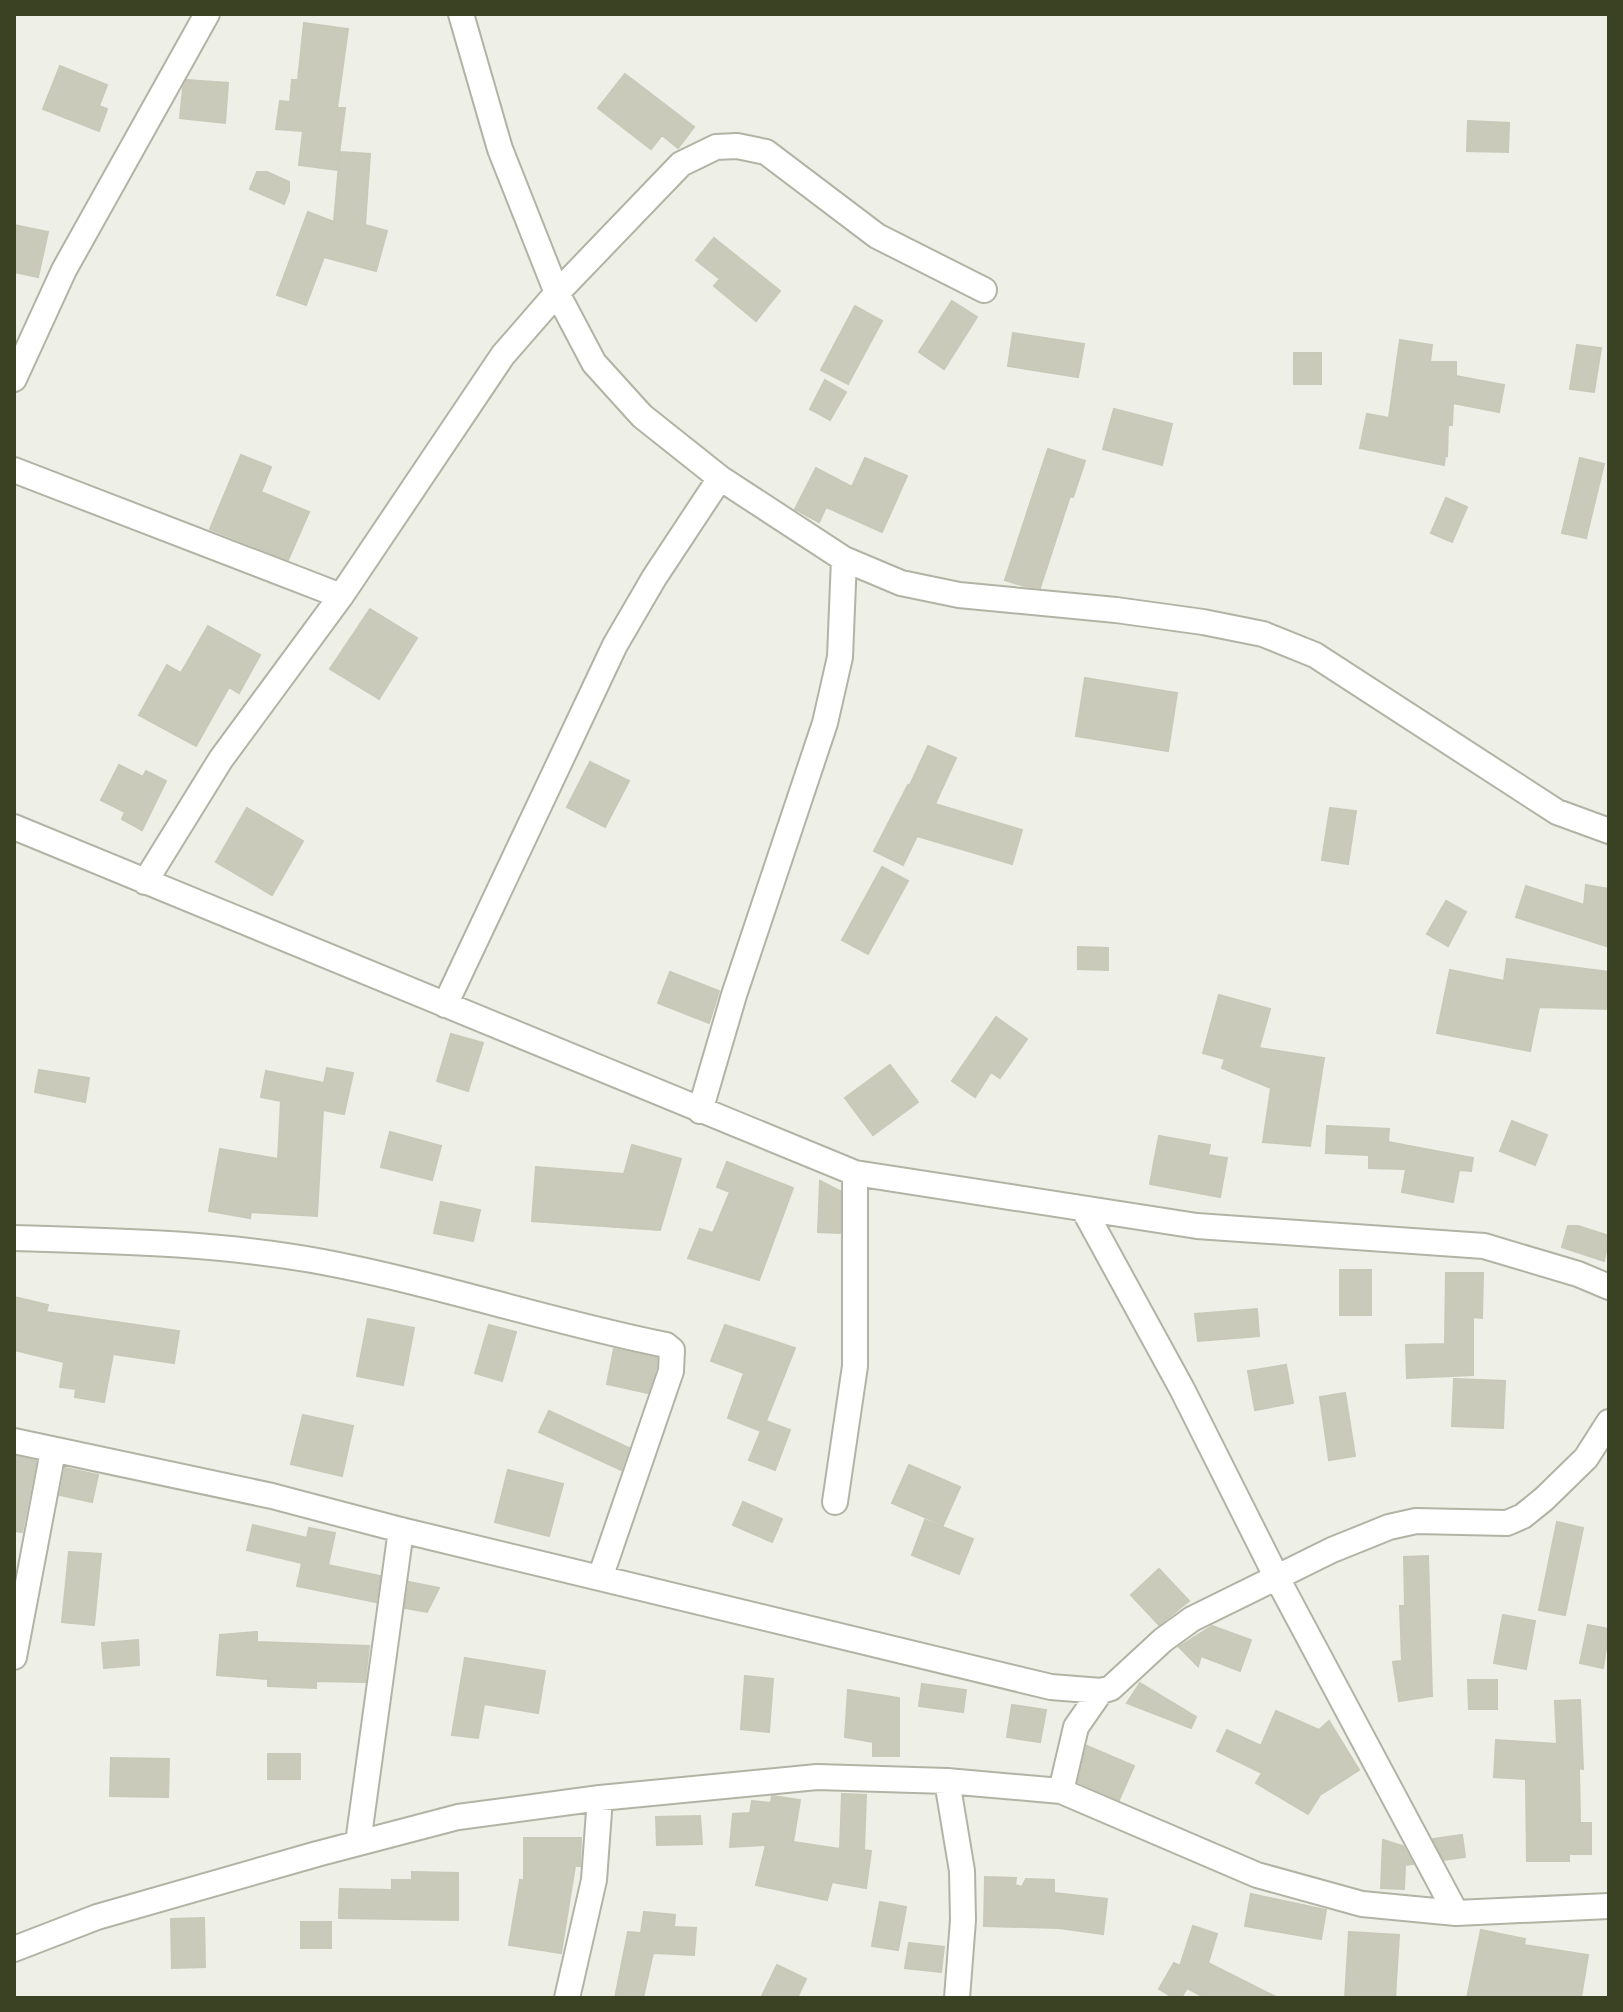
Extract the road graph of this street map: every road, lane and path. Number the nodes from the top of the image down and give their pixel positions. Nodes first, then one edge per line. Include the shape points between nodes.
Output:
1 (207, 14) edge
2 (461, 14) edge
3 (984, 290) dead end
4 (557, 293) junction
5 (14, 379) edge
6 (14, 470) edge
7 (720, 478) junction
8 (844, 559) junction
9 (341, 596) junction
10 (14, 827) edge
11 (1609, 831) edge
12 (145, 882) junction
13 (445, 1005) junction
14 (700, 1111) junction
15 (855, 1173) junction
16 (1084, 1210) junction
17 (14, 1238) edge
18 (1609, 1287) edge
19 (1609, 1422) edge
20 (14, 1441) edge
21 (53, 1451) junction
22 (835, 1502) dead end
23 (401, 1530) junction
24 (600, 1578) junction
25 (1277, 1578) junction
26 (14, 1657) edge
27 (1051, 1687) junction
28 (1101, 1691) junction
29 (1076, 1727) junction
30 (947, 1781) junction
31 (1061, 1791) junction
32 (600, 1798) junction
33 (358, 1843) junction
34 (1609, 1906) edge
35 (1456, 1913) junction
36 (14, 1949) edge
37 (567, 1998) edge
38 (957, 1998) edge

1 - 5 street via 64,270
2 - 4 street via 500,149
3 - 4 street via 877,236 766,152 737,146 716,147 681,164
4 - 7 street via 594,363 642,416
4 - 9 street via 503,355
6 - 9 street
7 - 8 street
7 - 13 street via 615,645
8 - 11 street via 901,583 959,595 1116,610 1263,634 1315,655 1557,812
8 - 14 street via 840,657 825,723
9 - 12 street via 221,759
10 - 12 street
12 - 13 street
13 - 14 street
14 - 15 street
15 - 16 street
15 - 22 street via 855,1366
16 - 18 street via 1197,1226 1484,1246
16 - 25 street
17 - 24 street via 230,1248 324,1262 666,1345 672,1350 671,1371
19 - 25 street via 1586,1458 1523,1516 1507,1523 1429,1520 1389,1527
20 - 21 street
21 - 23 street via 272,1496
21 - 26 street
23 - 24 street
23 - 33 street
24 - 27 street
25 - 28 street via 1192,1619 1124,1678
25 - 35 street
27 - 28 street
27 - 29 street
28 - 29 street
29 - 31 street
30 - 31 street
30 - 32 street via 817,1777
30 - 38 street via 962,1871
31 - 35 street via 1257,1875 1362,1904
32 - 33 street via 458,1817
32 - 37 street via 594,1880
33 - 36 street via 97,1917
34 - 35 street

